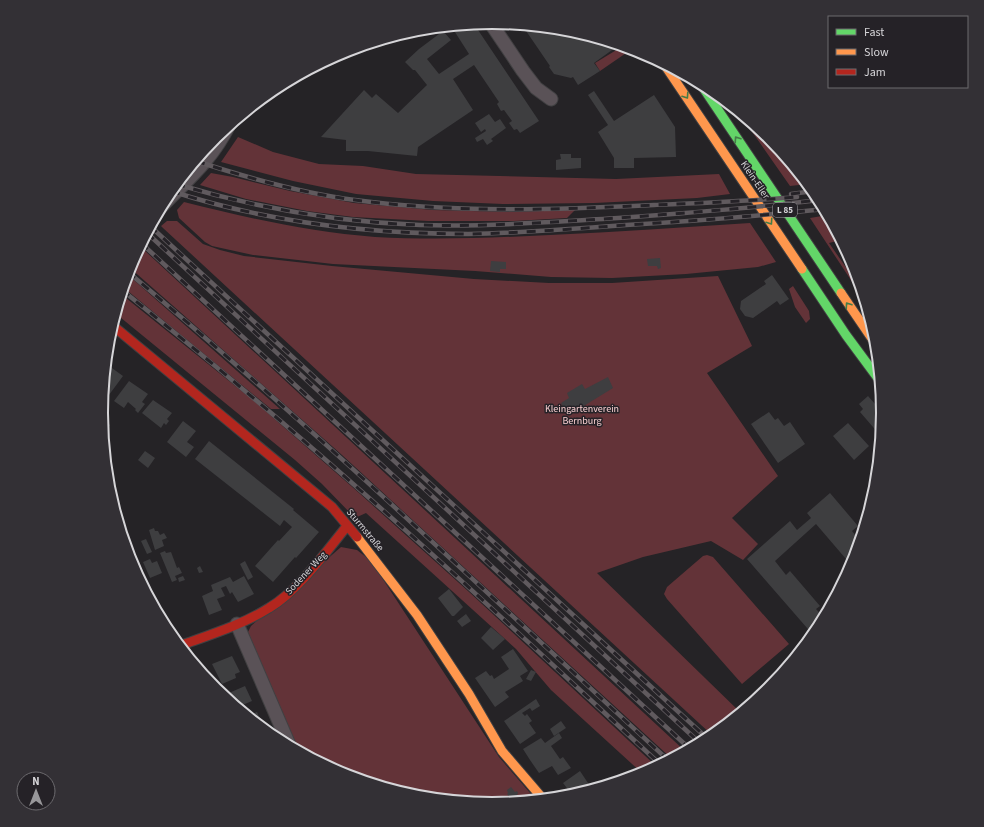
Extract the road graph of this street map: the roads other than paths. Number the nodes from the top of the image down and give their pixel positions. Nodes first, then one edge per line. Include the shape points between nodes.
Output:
1 (495, 29) edge
2 (670, 74) edge
3 (709, 96) edge
4 (551, 100) dead end
5 (219, 143) edge
6 (180, 188) edge
7 (866, 328) edge
8 (117, 329) edge
9 (869, 341) edge
10 (854, 348) junction
11 (874, 374) edge
12 (347, 526) junction
13 (237, 624) junction
14 (184, 644) edge
15 (286, 738) edge
16 (540, 795) edge

1 - 4 street via 536,88
2 -> 10 street, Klein-Eller / L 85
7 -> 3 street, Klein-Eller / L 85
5 - 6 street via 214,152
8 - 12 street, Sturmstraße via 332,507
9 - 10 street
10 - 11 street, L 85
12 - 13 street, Sodener Weg via 308,574 285,596 270,608
12 - 16 street, Sturmstraße via 416,615 469,694 502,751
13 - 14 street, Sodener Weg
13 - 15 street

